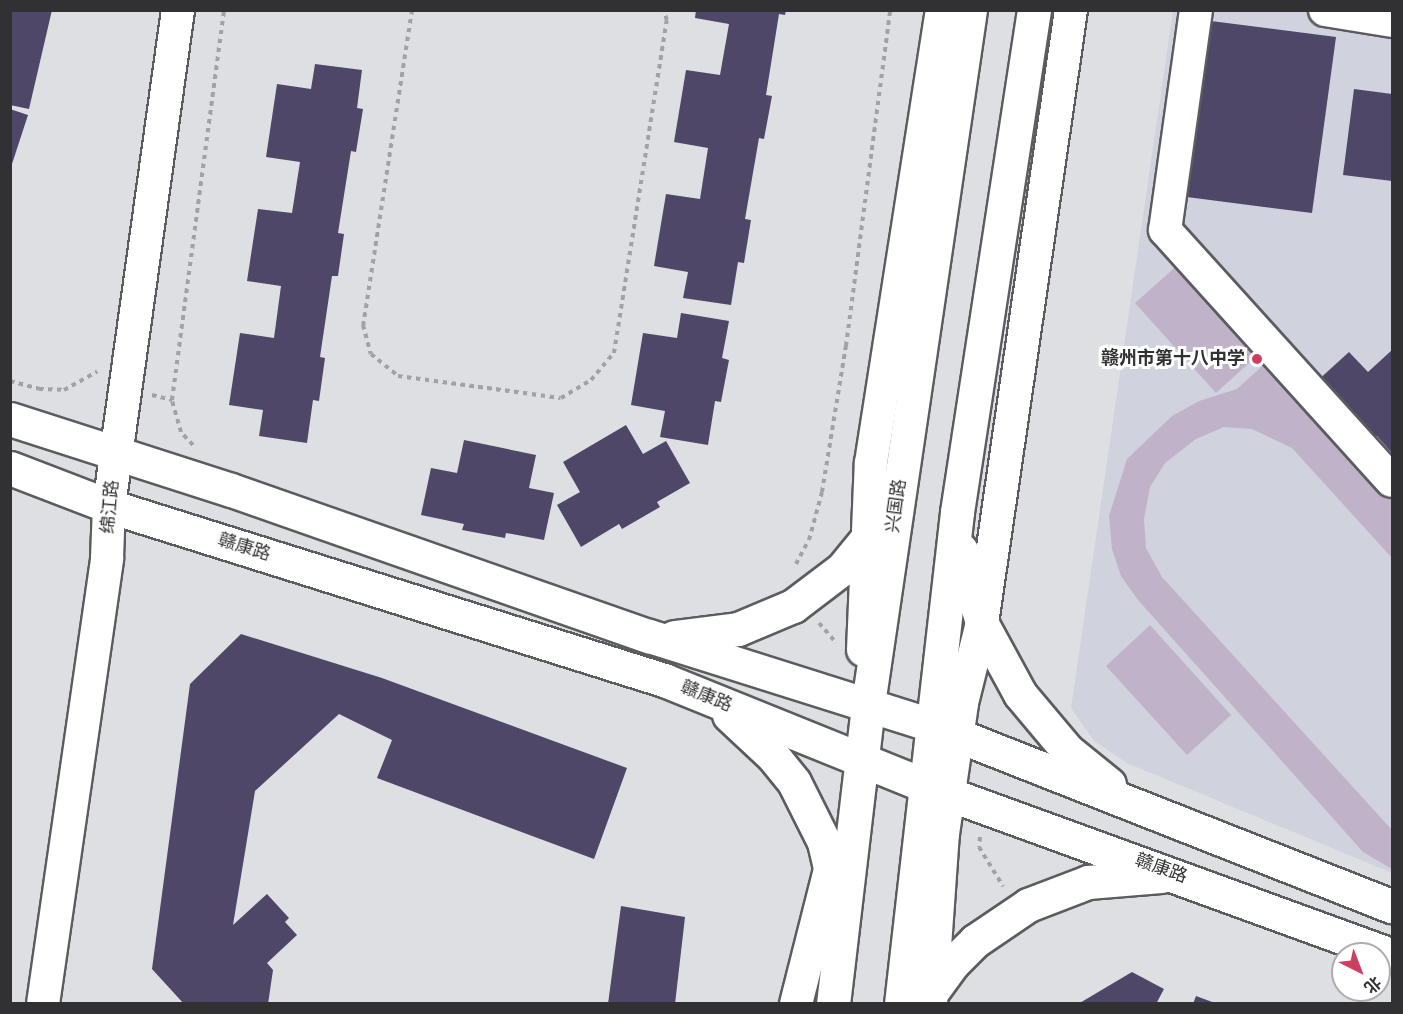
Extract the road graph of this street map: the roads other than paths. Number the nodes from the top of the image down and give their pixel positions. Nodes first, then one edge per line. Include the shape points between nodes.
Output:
1 (178, 10) edge
2 (942, 10) edge
3 (970, 10) edge
4 (1034, 10) edge
5 (1071, 10) edge
6 (1196, 10) edge
7 (1324, 10) edge
8 (1392, 21) edge
9 (10, 419) edge
10 (116, 454) junction
11 (904, 462) junction
12 (10, 468) edge
13 (1392, 481) edge
14 (109, 506) junction
15 (957, 512) junction
16 (869, 536) junction
17 (982, 622) junction
18 (649, 636) junction
19 (664, 680) junction
20 (863, 703) junction
21 (945, 731) junction
22 (857, 758) junction
23 (936, 790) junction
24 (1178, 823) junction
25 (831, 867) junction
26 (1184, 878) junction
27 (1392, 906) edge
28 (1392, 955) edge
29 (835, 989) edge
30 (929, 999) edge
31 (43, 1004) edge
32 (796, 1004) edge
33 (901, 1004) edge

1 - 10 street, 绵江路
2 - 16 street via 871,463
3 - 11 main road, 兴国路
4 - 15 main road
5 - 17 street
6 - 13 street via 1165,230
7 - 8 street
9 - 10 main road
10 - 14 street, 绵江路
10 - 18 main road via 231,490
11 - 16 main road via 894,492
11 - 20 main road, 兴国路
12 - 14 main road, 赣康路
14 - 19 main road, 赣康路
14 - 31 street, 绵江路 via 107,558
15 - 17 main road via 962,551
15 - 21 main road
16 - 18 main road via 842,569 818,589 767,619 709,635
16 - 20 street
17 - 21 street
17 - 24 main road via 1020,694 1067,750 1119,792
18 - 20 main road
19 - 22 main road, 赣康路
19 - 25 main road via 723,711 773,756 811,812
20 - 21 main road
20 - 22 main road, 兴国路
21 - 23 main road
21 - 24 main road
22 - 23 main road, 赣康路
22 - 25 street
22 - 29 main road, 兴国路
23 - 26 main road, 赣康路
23 - 30 street
23 - 33 main road
24 - 27 main road
25 - 29 main road via 839,907
25 - 32 street
26 - 28 main road, 赣康路
26 - 30 main road via 1152,875 1088,882 1028,904 975,941

